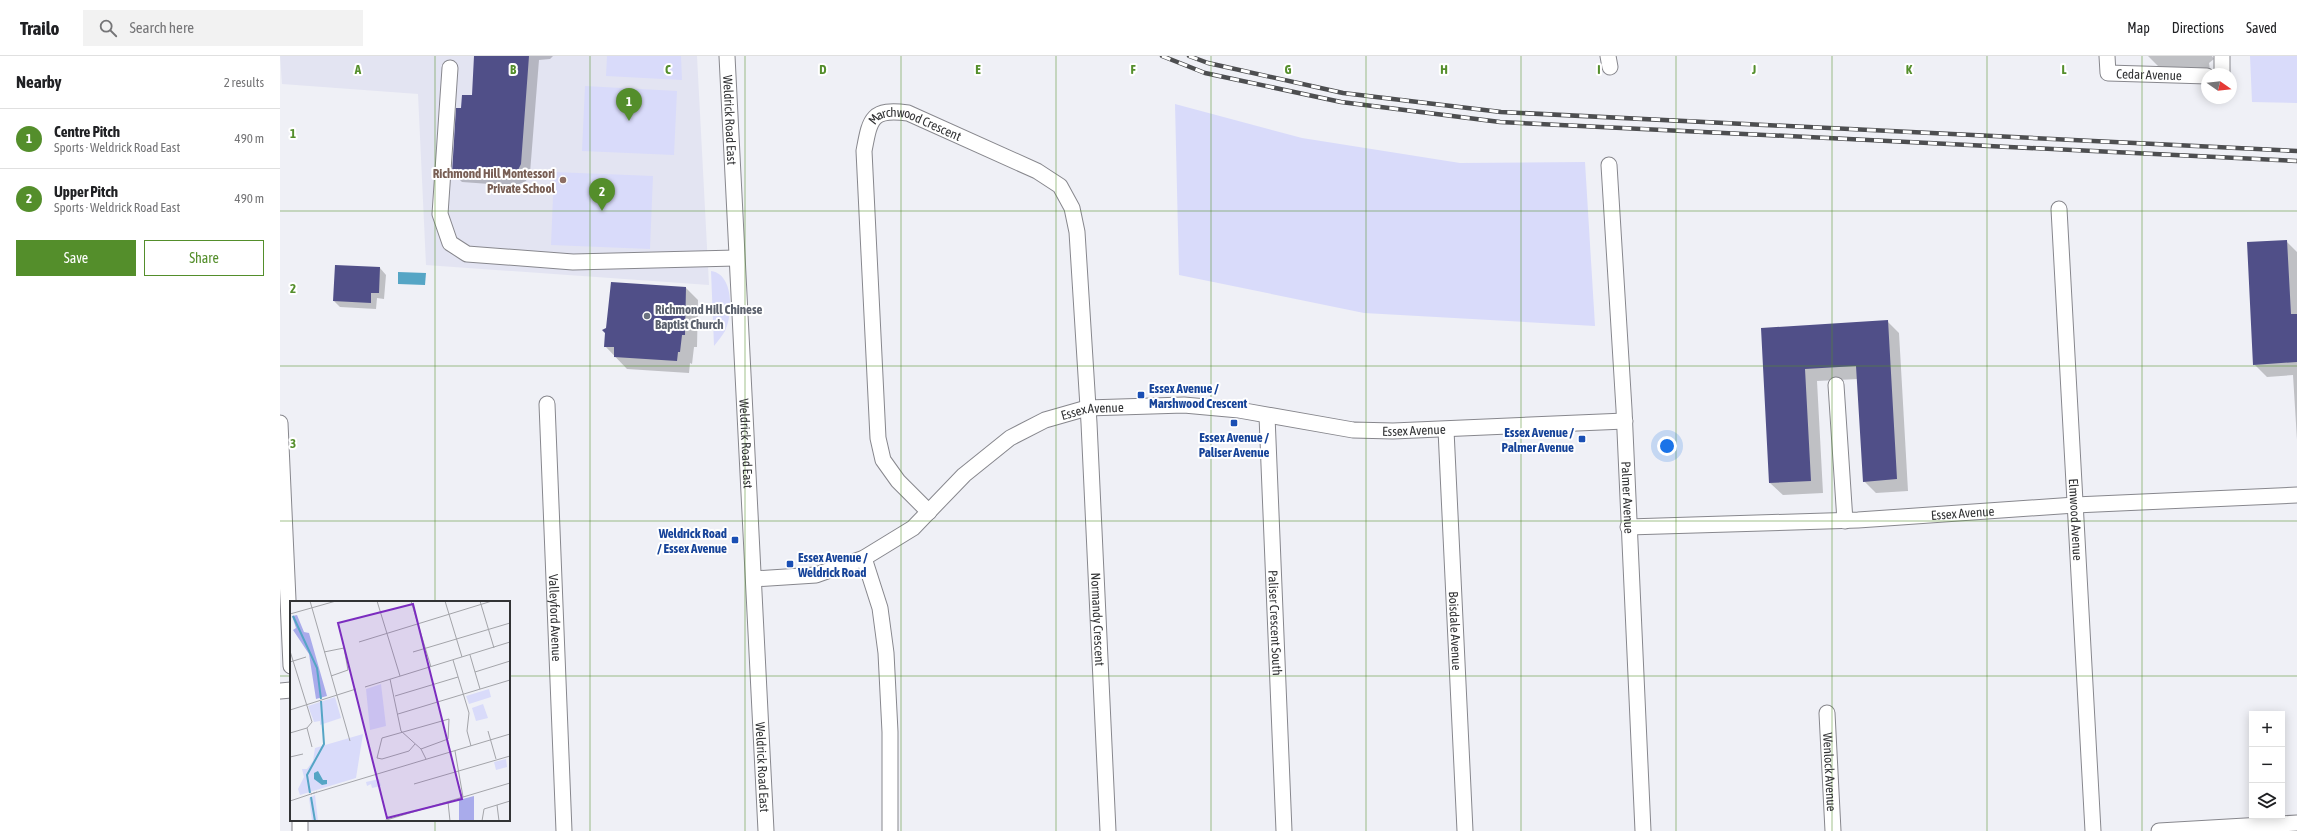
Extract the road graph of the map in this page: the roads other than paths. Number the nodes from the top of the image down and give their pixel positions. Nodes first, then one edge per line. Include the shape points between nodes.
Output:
1 (727, 56) edge
2 (2107, 56) edge
3 (2222, 56) edge
4 (450, 68) dead end
5 (2222, 68) edge
6 (2201, 76) edge
7 (1610, 165) dead end
8 (2059, 209) dead end
9 (736, 258) junction
10 (1836, 385) dead end
11 (548, 404) dead end
12 (1087, 408) junction
13 (1267, 416) junction
14 (1625, 421) junction
15 (280, 423) edge
16 (1446, 430) junction
17 (2297, 495) edge
18 (2075, 505) junction
19 (929, 512) junction
20 (1845, 521) junction
21 (1628, 527) junction
22 (864, 558) junction
23 (754, 579) junction
24 (290, 644) edge
25 (290, 690) edge
26 (280, 691) edge
27 (1827, 713) dead end
28 (2297, 823) edge
29 (564, 831) edge
30 (766, 831) edge
31 (890, 831) edge
32 (1108, 831) edge
33 (1284, 831) edge
34 (1465, 831) edge
35 (1643, 831) edge
36 (1833, 831) edge
37 (2093, 831) edge
38 (2159, 831) edge

1 - 9 street, Weldrick Road East
2 - 6 street, Cedar Avenue via 2108,73
3 - 5 street
4 - 9 street via 440,214 450,243 467,254 573,262
7 - 14 street, Palmer Avenue
8 - 18 street, Elmwood Avenue
9 - 23 street, Weldrick Road East
10 - 20 street
11 - 29 street, Valleyford Avenue
12 - 13 street, Essex Avenue via 1184,404
12 - 19 street, Essex Avenue via 1045,420 1010,438 964,475
12 - 19 street, Marchwood Crescent via 1077,232 1072,208 1060,186 1037,171 908,113 891,111 878,114 868,125 864,151 878,438 883,460 898,481
12 - 32 street, Normandy Crescent
13 - 16 street, Essex Avenue via 1353,430
13 - 33 street, Paliser Crescent South
14 - 16 street, Essex Avenue
14 - 21 street, Palmer Avenue
15 - 24 street
16 - 34 street, Boisdale Avenue
17 - 18 street, Essex Avenue
18 - 20 street, Essex Avenue
18 - 37 street, Elmwood Avenue
19 - 22 street, Essex Avenue via 913,528
20 - 21 street, Essex Avenue
21 - 35 street, Palmer Avenue
22 - 23 street, Essex Avenue via 816,575
22 - 31 street via 880,608 886,653 890,732
23 - 30 street, Weldrick Road East
25 - 26 street
27 - 36 street, Wenlock Avenue
28 - 38 street

